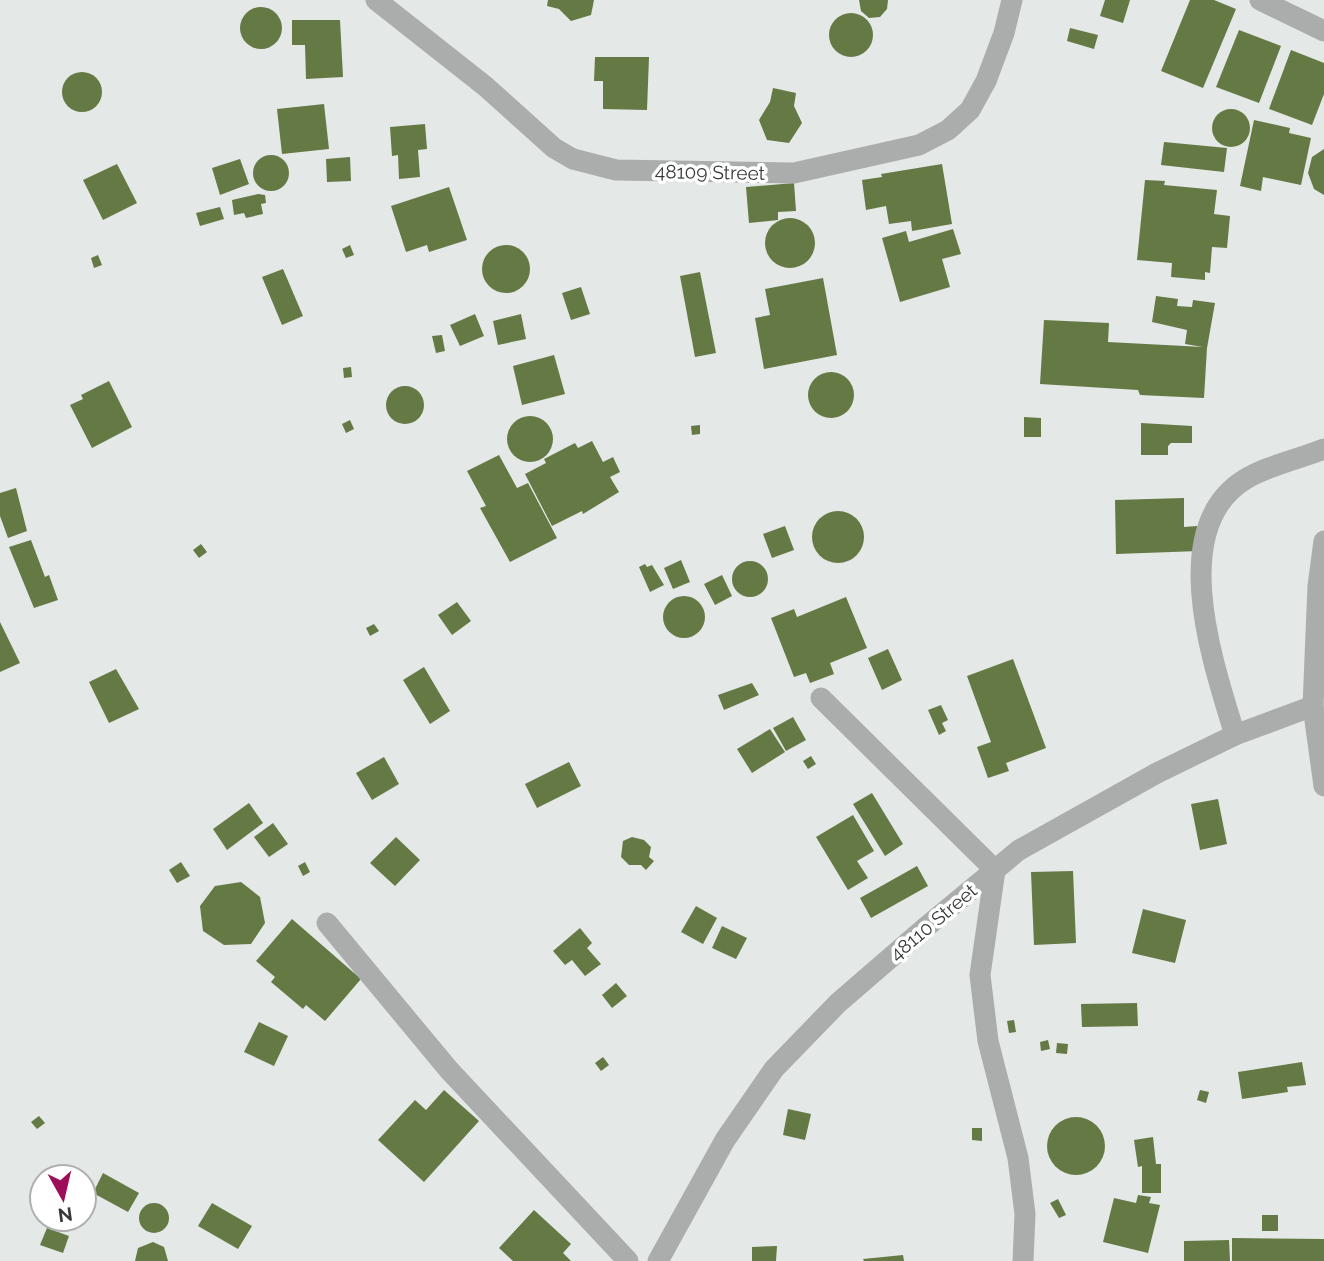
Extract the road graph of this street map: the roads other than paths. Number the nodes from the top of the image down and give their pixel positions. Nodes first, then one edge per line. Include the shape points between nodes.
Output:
1 (376, 0) edge
2 (1012, 0) edge
3 (1260, 0) edge
4 (1324, 31) edge
5 (1324, 449) edge
6 (1324, 541) edge
7 (821, 698) dead end
8 (1313, 706) junction
9 (1235, 735) junction
10 (1324, 786) edge
11 (995, 870) junction
12 (327, 923) dead end
13 (628, 1261) edge
14 (658, 1261) edge
15 (1023, 1261) edge

1 - 2 street, 48109 Street via 573,159 616,170 794,173 919,145 948,130 970,110 986,81
3 - 4 street
5 - 9 street via 1244,479 1220,500 1206,528 1201,580 1211,654
6 - 8 street
7 - 11 street
8 - 9 street, 48110 Street
8 - 10 street
9 - 11 street, 48110 Street via 1019,850
11 - 14 street, 48110 Street via 838,1003 774,1069 725,1140
11 - 15 street via 980,975 988,1041 1018,1158 1025,1214
12 - 13 street via 449,1070

